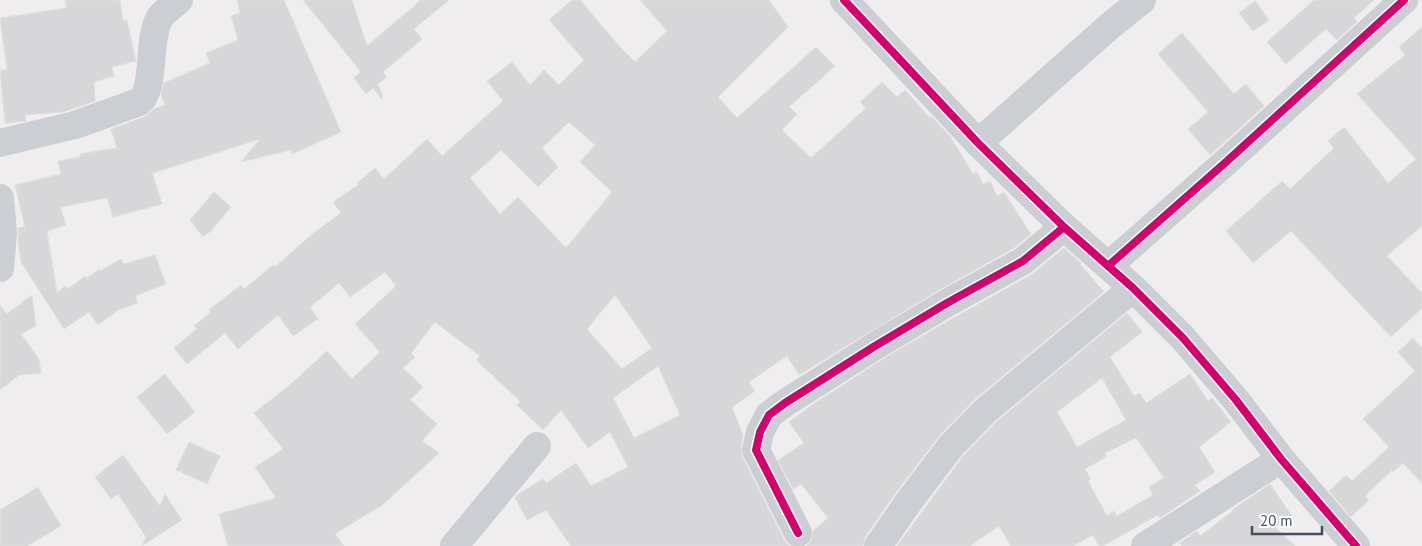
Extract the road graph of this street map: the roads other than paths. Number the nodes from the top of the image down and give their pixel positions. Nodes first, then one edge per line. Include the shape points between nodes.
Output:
1 (179, 0) edge
2 (844, 0) edge
3 (1142, 0) edge
4 (1404, 0) edge
5 (0, 143) edge
6 (978, 143) junction
7 (0, 198) edge
8 (1064, 227) junction
9 (1108, 266) junction
10 (0, 268) edge
11 (1134, 288) junction
12 (537, 446) dead end
13 (1281, 459) junction
14 (798, 533) dead end
15 (454, 546) edge
16 (878, 546) edge
17 (1145, 546) edge
18 (1356, 546) edge

1 - 5 street via 161,16 158,24 144,99 75,124
2 - 6 street
3 - 6 street
4 - 9 street
6 - 8 street
7 - 10 street via 3,233
8 - 9 street
8 - 14 street via 1023,261 875,346 769,415 760,432 756,450
9 - 11 street
11 - 13 street via 1183,338
11 - 16 street via 985,411 951,446
12 - 15 street
13 - 17 street
13 - 18 street

